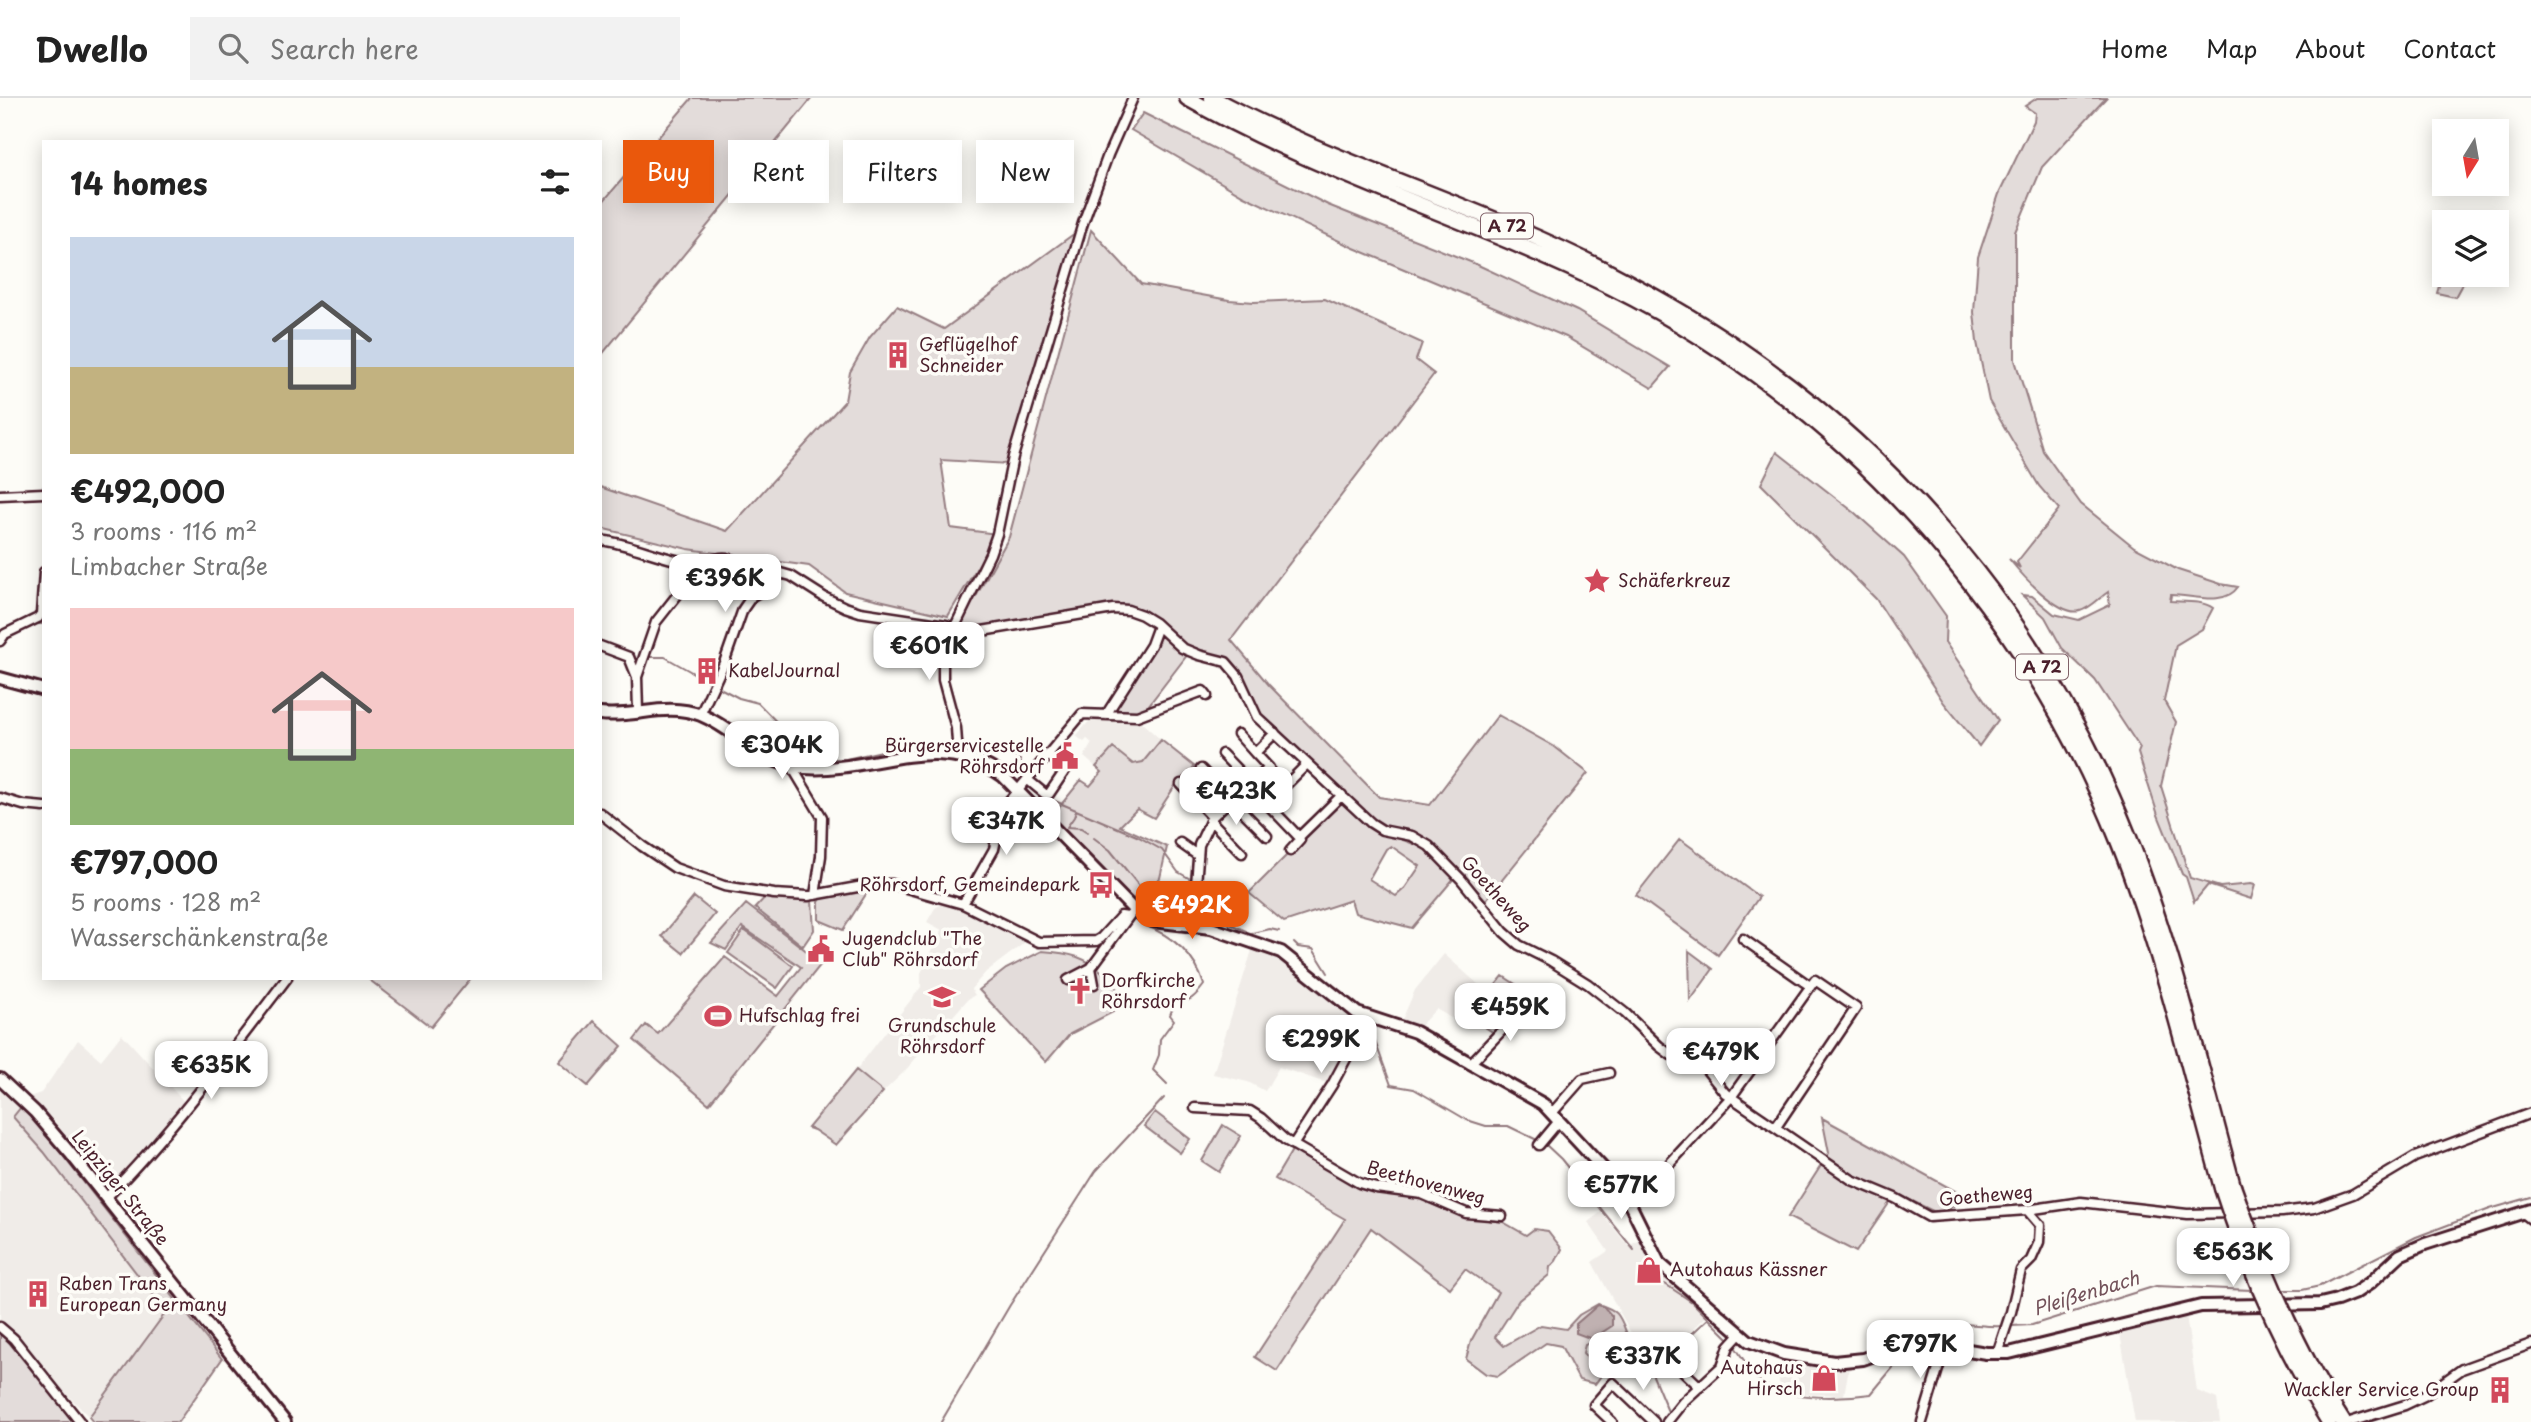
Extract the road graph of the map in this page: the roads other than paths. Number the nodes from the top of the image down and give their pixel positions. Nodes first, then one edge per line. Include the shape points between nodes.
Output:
1 (1133, 98) edge
2 (1187, 98) edge
3 (1212, 98) edge
4 (42, 493) edge
5 (0, 495) edge
6 (602, 540) edge
7 (701, 565) junction
8 (779, 573) junction
9 (42, 600) edge
10 (1158, 626) junction
11 (954, 628) junction
12 (2, 637) edge
13 (602, 647) edge
14 (637, 677) junction
15 (1, 681) edge
16 (42, 690) edge
17 (1207, 696) dead end
18 (638, 712) junction
19 (602, 714) edge
20 (700, 715) junction
21 (1106, 715) junction
22 (1275, 733) junction
23 (1238, 734) dead end
24 (957, 749) junction
25 (1255, 753) junction
26 (1222, 754) dead end
27 (1048, 755) junction
28 (1307, 764) junction
29 (792, 767) junction
30 (1201, 769) dead end
31 (1028, 780) junction
32 (1181, 784) dead end
33 (1251, 785) junction
34 (1286, 785) dead end
35 (1018, 791) junction
36 (1342, 795) junction
37 (0, 798) edge
38 (1232, 800) junction
39 (42, 807) edge
40 (602, 815) edge
41 (1211, 819) junction
42 (1267, 836) dead end
43 (1299, 837) junction
44 (1180, 843) dead end
45 (1290, 851) dead end
46 (1242, 853) dead end
47 (1197, 855) junction
48 (815, 895) junction
49 (963, 904) junction
50 (1131, 914) junction
51 (1193, 925) junction
52 (1743, 939) dead end
53 (1091, 968) junction
54 (285, 980) edge
55 (1068, 980) dead end
56 (1094, 984) dead end
57 (1810, 986) junction
58 (1530, 1002) dead end
59 (1368, 1018) junction
60 (1470, 1064) junction
61 (1609, 1073) dead end
62 (0, 1079) edge
63 (1732, 1096) junction
64 (1195, 1108) dead end
65 (2531, 1113) edge
66 (1555, 1117) junction
67 (1776, 1127) junction
68 (1541, 1142) dead end
69 (1293, 1145) junction
70 (2228, 1187) junction
71 (106, 1198) junction
72 (1629, 1199) junction
73 (2027, 1210) junction
74 (2528, 1214) edge
75 (1503, 1216) dead end
76 (0, 1327) edge
77 (1735, 1340) junction
78 (2531, 1344) edge
79 (1945, 1346) junction
80 (1997, 1354) junction
81 (1674, 1362) dead end
82 (1700, 1387) junction
83 (1670, 1418) edge
84 (80, 1422) edge
85 (285, 1422) edge
86 (1612, 1422) edge
87 (1654, 1422) edge
88 (1922, 1422) edge
89 (2329, 1422) edge
90 (2343, 1422) edge
91 (2350, 1422) edge

1 - 11 street via 1097,182 1067,275 1013,457 997,534
2 - 70 highway, A 72 via 1282,147 1551,259 1647,306 1711,344 1795,405 1917,519 1997,619 2050,701 2090,776 2131,876
3 - 70 highway, A 72 via 1297,140 1600,268 1653,296 1716,333 1784,382 1903,486 2005,610 2060,695 2102,774 2142,871 2166,947
4 - 5 street
6 - 7 street, Goetheweg
7 - 8 street, Goetheweg via 718,556
7 - 14 street via 656,622
8 - 11 street, Goetheweg via 845,607
8 - 20 street via 743,608
9 - 12 street via 38,618
10 - 11 street, Goetheweg via 1120,608 970,633
10 - 21 street via 1151,645
10 - 22 street, Goetheweg via 1182,648 1233,668 1257,717
11 - 24 street via 942,669
13 - 14 street via 630,659
14 - 18 street
15 - 16 street
17 - 21 street via 1203,691 1137,716
18 - 19 street
18 - 20 street via 672,709
20 - 29 street via 761,755
21 - 27 street via 1082,714
22 - 25 street
22 - 28 street, Goetheweg
23 - 25 street
24 - 29 street via 822,768
24 - 35 street via 989,766
25 - 33 street via 1269,768
26 - 33 street
27 - 31 street
27 - 31 street via 1066,769 1049,793
28 - 34 street
28 - 36 street, Goetheweg
29 - 48 street via 822,817
30 - 38 street
31 - 35 street
32 - 41 street
33 - 38 street
33 - 43 street
35 - 49 street via 1009,801 994,849
35 - 50 street
36 - 43 street
36 - 63 street, Goetheweg via 1382,830 1412,836 1429,846 1519,945 1588,984 1671,1055 1705,1068
37 - 39 street
38 - 41 street
38 - 42 street
40 - 48 street via 688,874 735,888
41 - 46 street
41 - 47 street
43 - 45 street
44 - 47 street
47 - 51 street
48 - 49 street via 892,884
49 - 50 street via 1048,944 1096,941 1121,916
50 - 51 street
50 - 53 street
51 - 59 street via 1281,952
52 - 57 street
53 - 55 street
53 - 56 street
54 - 71 street via 182,1116
57 - 63 street
57 - 67 street via 1815,980 1856,1008
58 - 60 street
59 - 60 street via 1415,1032
59 - 69 street
60 - 66 street via 1535,1099
61 - 66 street via 1583,1079
62 - 71 street, Leipziger Straße via 35,1112
63 - 67 street, Goetheweg
63 - 72 street via 1660,1174
64 - 69 street, Beethovenweg via 1250,1111
65 - 73 street, Goetheweg via 2415,1157 2353,1194 2314,1208 2188,1214 2081,1202
66 - 68 street
66 - 72 street
67 - 73 street, Goetheweg via 1852,1180 1929,1217
69 - 75 street, Beethovenweg via 1359,1183 1422,1194 1466,1213
70 - 89 highway, A 72, bridge via 2266,1306
70 - 90 highway, A 72, bridge via 2283,1311
71 - 85 street, Leipziger Straße
72 - 77 street via 1658,1262
73 - 80 street via 2040,1225 2039,1242 2021,1270
74 - 80 street via 2400,1255 2370,1283 2337,1300 2310,1305 2193,1307
76 - 84 street
77 - 79 street via 1833,1362 1863,1359 1907,1343
77 - 82 street via 1723,1366
78 - 91 street via 2462,1369 2405,1405
79 - 80 street
79 - 88 street
81 - 82 street
82 - 83 street
86 - 87 street via 1594,1405 1613,1383

